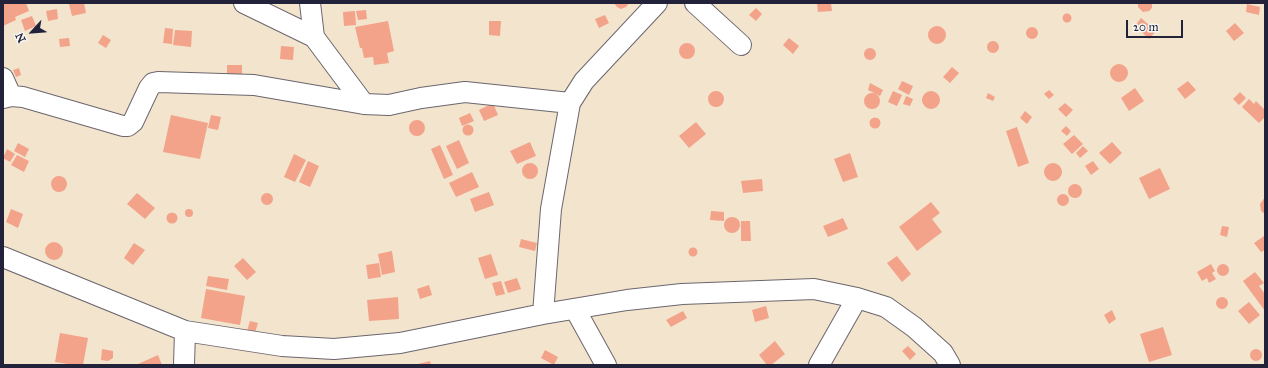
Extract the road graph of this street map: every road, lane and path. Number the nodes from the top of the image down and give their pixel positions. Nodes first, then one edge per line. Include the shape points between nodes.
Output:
1 (244, 3) edge
2 (310, 3) edge
3 (657, 3) edge
4 (695, 3) edge
5 (314, 37) junction
6 (741, 45) dead end
7 (3, 78) edge
8 (7, 97) edge
9 (570, 103) junction
10 (364, 104) junction
11 (3, 257) edge
12 (857, 298) junction
13 (574, 309) junction
14 (543, 314) junction
15 (185, 331) junction
16 (184, 365) edge
17 (606, 365) edge
18 (819, 365) edge
19 (950, 365) edge

1 - 5 street
2 - 5 street
3 - 9 street via 584,81
4 - 6 street
5 - 10 street
7 - 8 street
8 - 10 street via 23,97 123,126 133,122 149,88 158,82 254,85
9 - 10 street via 465,92 388,105
9 - 14 street via 551,209
11 - 15 street
12 - 13 street via 814,289 682,294
12 - 18 street
12 - 19 street via 886,307 914,327 943,353
13 - 14 street
13 - 17 street
14 - 15 street via 400,343 334,349 282,346
15 - 16 street

